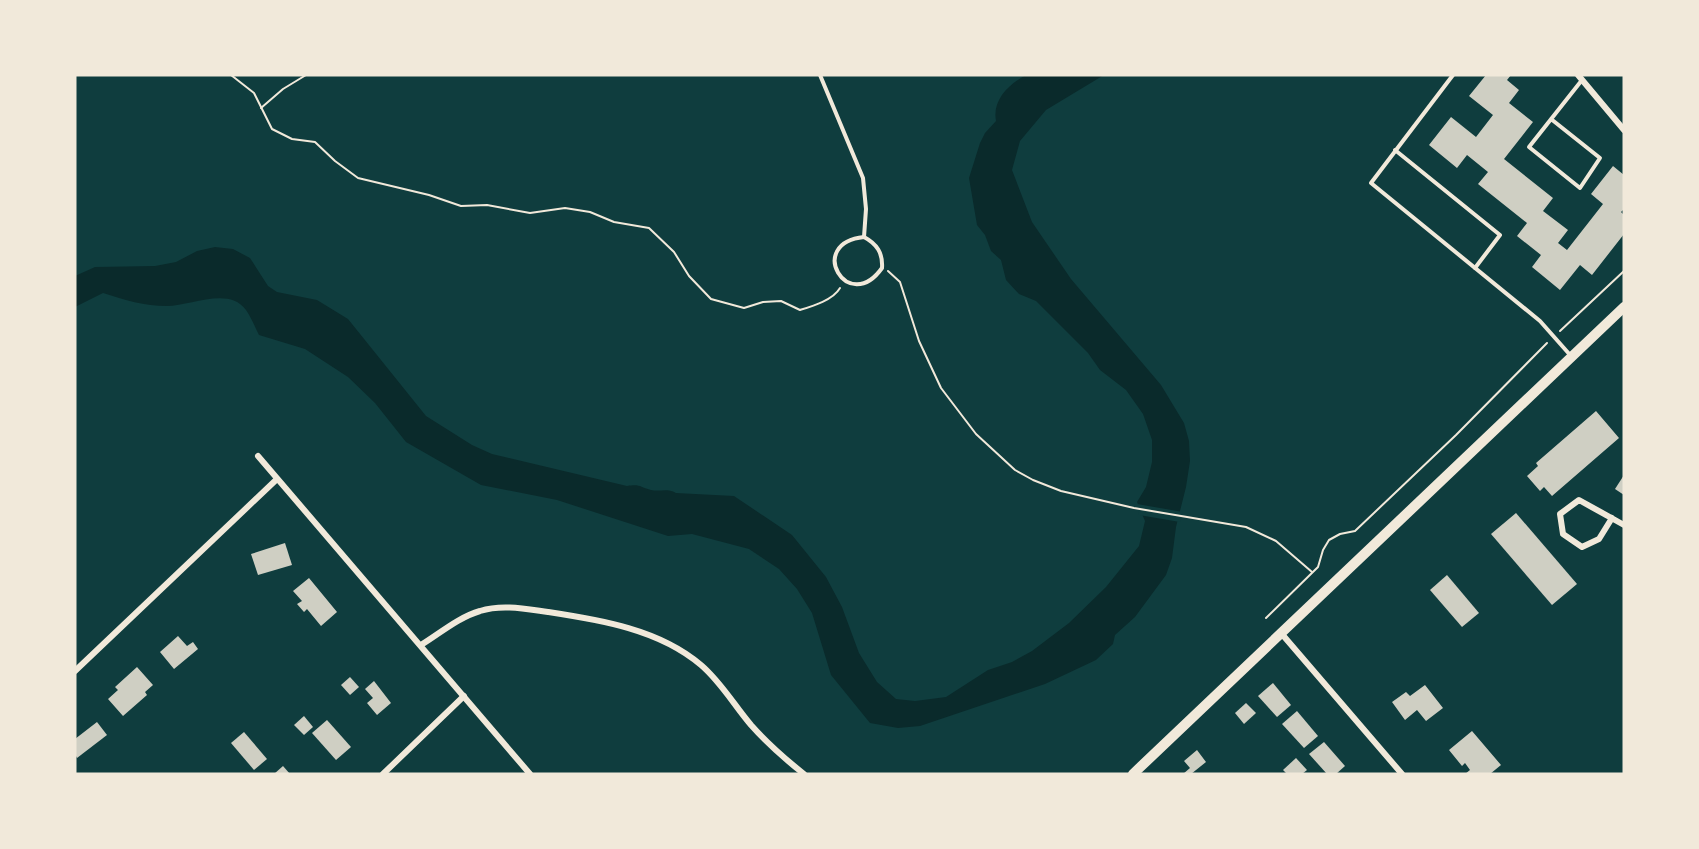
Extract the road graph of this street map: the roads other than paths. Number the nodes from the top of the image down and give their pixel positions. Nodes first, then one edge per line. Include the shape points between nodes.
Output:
1 (820, 75) edge
2 (1453, 75) edge
3 (1580, 77) edge
4 (1551, 119) junction
5 (1624, 130) edge
6 (1395, 149) junction
7 (864, 237) junction
8 (1475, 268) junction
9 (1624, 307) edge
10 (1571, 357) junction
11 (258, 456) dead end
12 (277, 479) junction
13 (1612, 518) junction
14 (1624, 525) edge
15 (1281, 633) junction
16 (421, 645) junction
17 (75, 671) edge
18 (464, 696) junction
19 (382, 774) edge
20 (530, 774) edge
21 (804, 774) edge
22 (1133, 774) edge
23 (1402, 774) edge

1 - 7 lane via 863,178
2 - 6 lane
3 - 4 lane
3 - 5 street
4 - 4 lane via 1529,147 1580,188 1600,158
6 - 8 lane via 1371,183
6 - 8 lane via 1500,235
7 - 7 lane via 845,243 834,259 834,268 844,280 863,284 882,268 881,252
8 - 10 lane via 1540,321
9 - 10 street
10 - 15 street
11 - 12 street
12 - 16 street
12 - 17 street
13 - 13 street via 1579,500 1560,514 1563,534 1582,547 1599,539
13 - 14 street
15 - 22 street
15 - 23 street
16 - 18 street
16 - 21 street via 465,617 496,608 574,616 652,636 702,666 750,724
18 - 19 street
18 - 20 street

